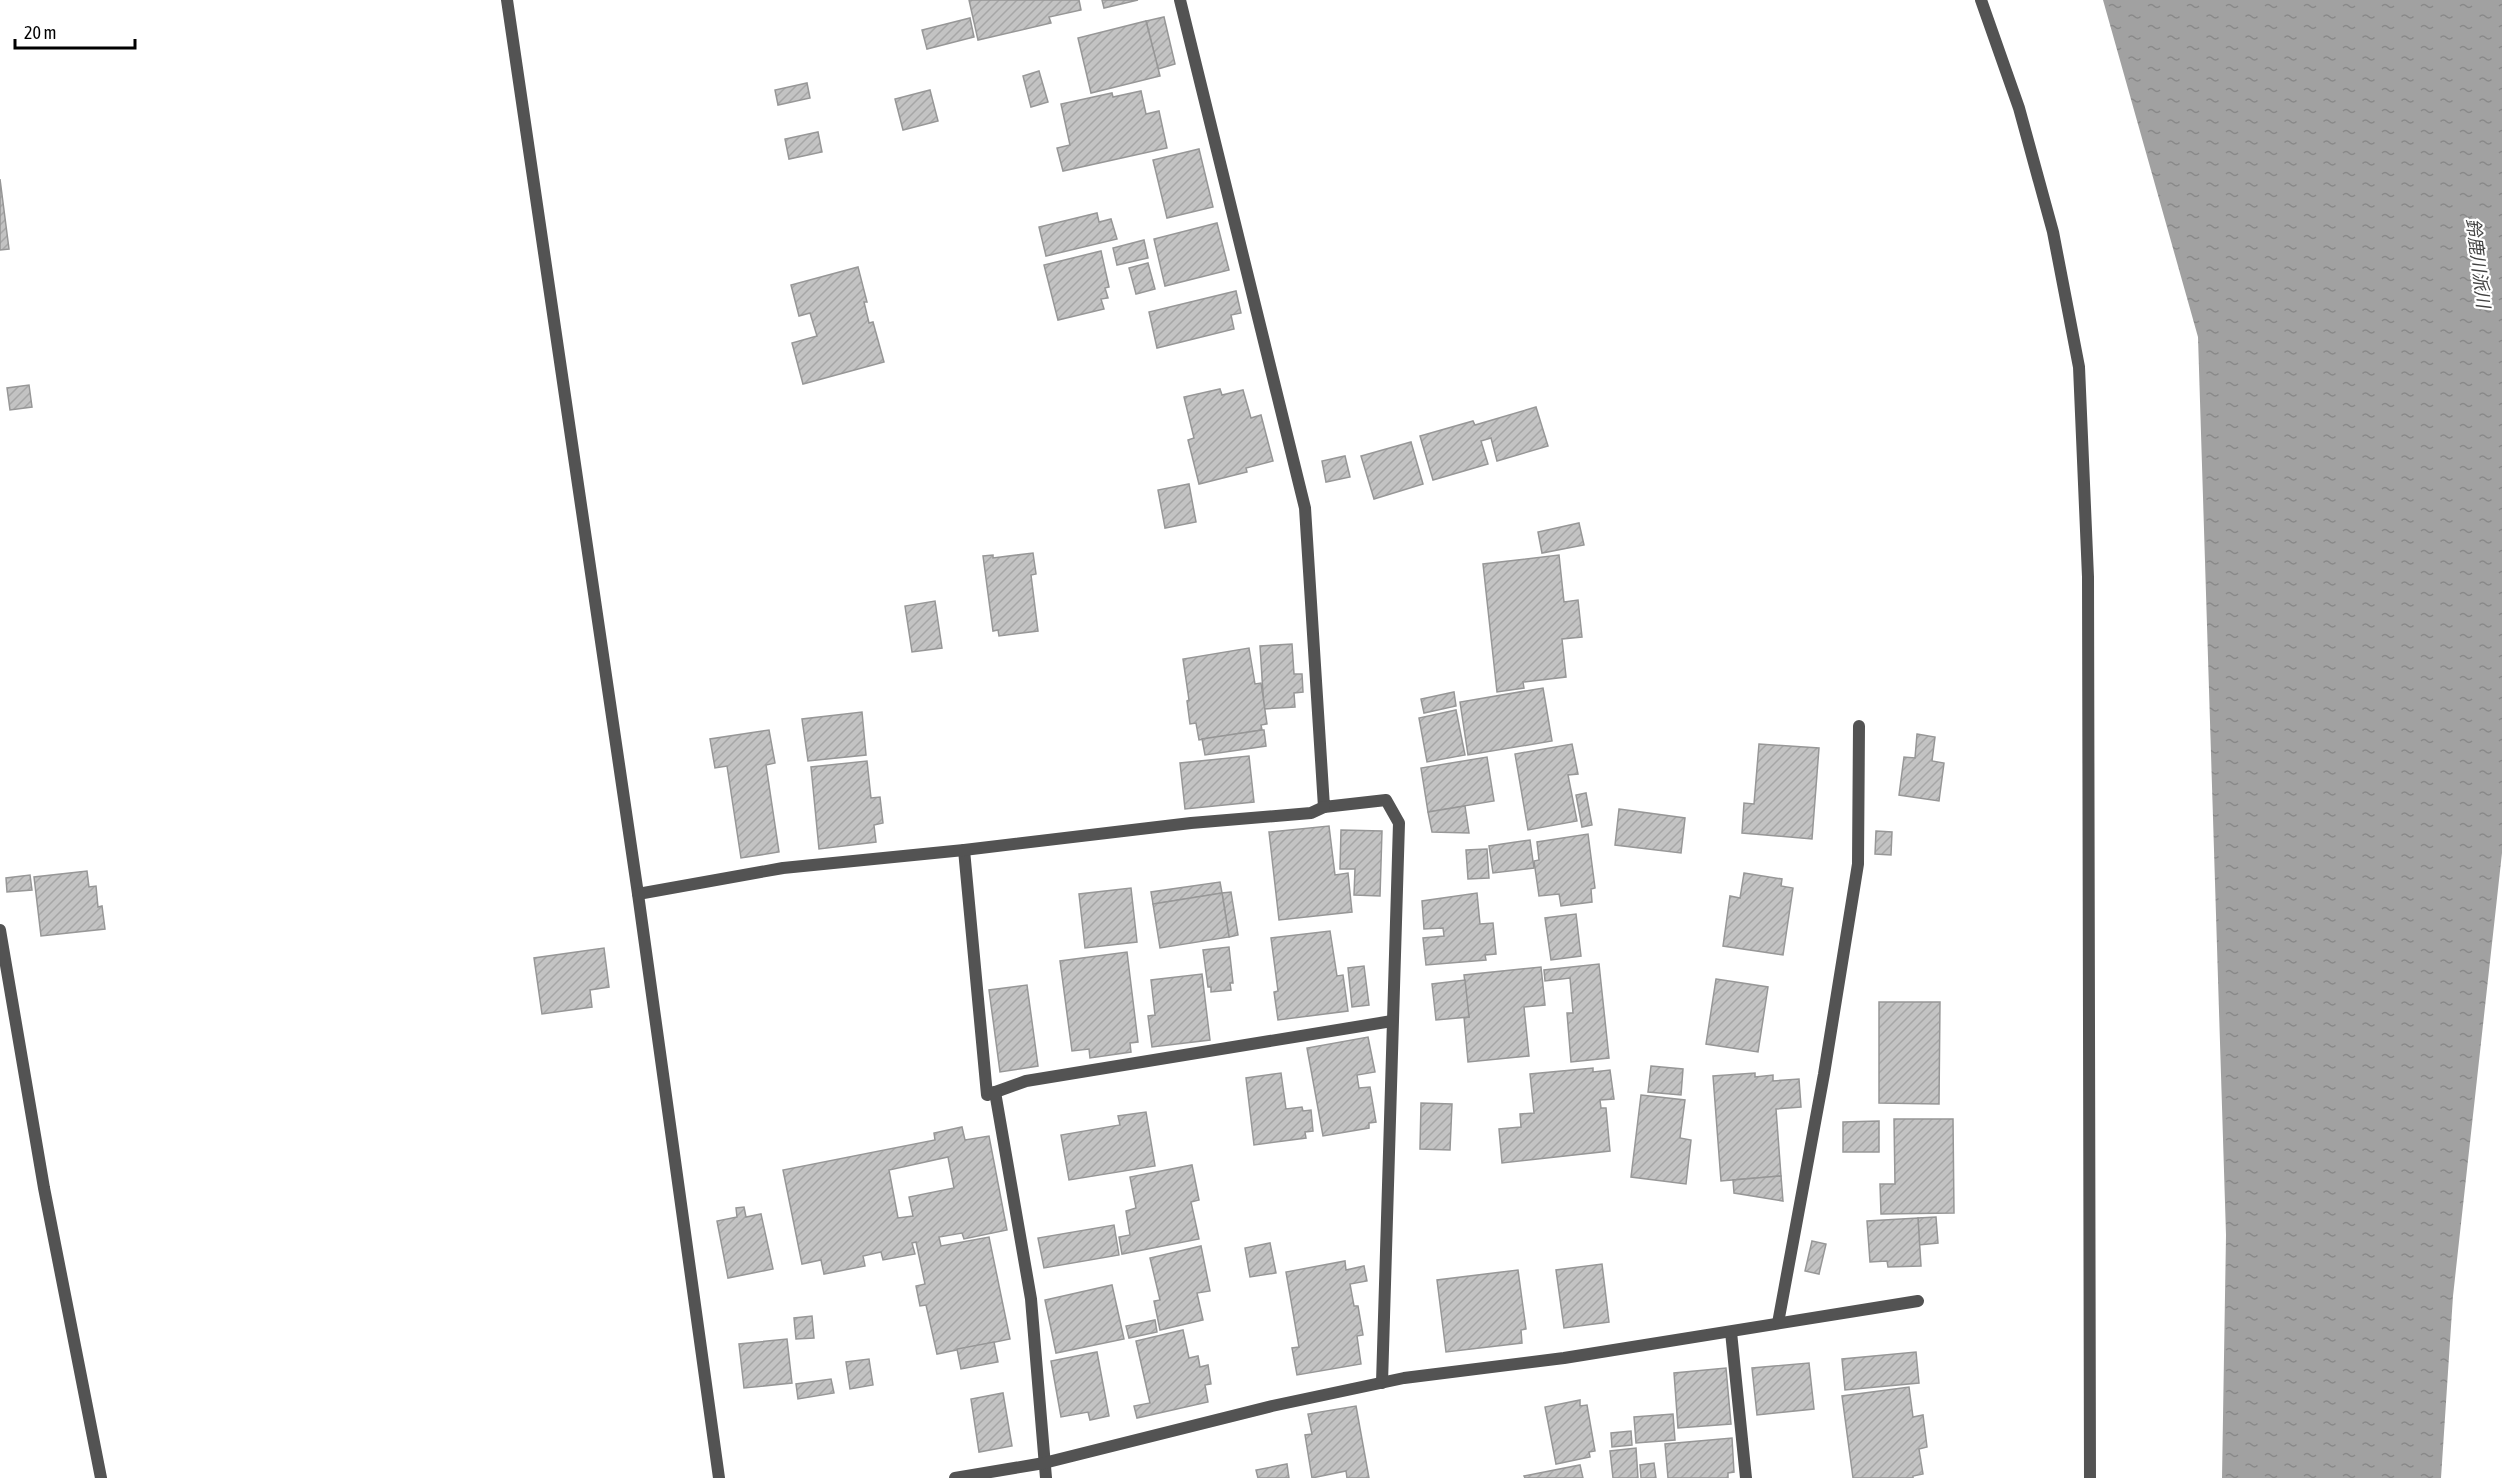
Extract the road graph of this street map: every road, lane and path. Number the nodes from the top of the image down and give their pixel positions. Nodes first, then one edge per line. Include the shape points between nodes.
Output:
1 (507, 0) edge
2 (1180, 0) edge
3 (1981, 0) edge
4 (1859, 726) dead end
5 (1324, 807) junction
6 (964, 850) junction
7 (638, 894) junction
8 (0, 930) edge
9 (1392, 1021) junction
10 (995, 1092) junction
11 (1918, 1301) dead end
12 (1778, 1323) junction
13 (1731, 1332) junction
14 (1382, 1383) junction
15 (1044, 1463) junction
16 (101, 1478) edge
17 (719, 1478) edge
18 (955, 1478) edge
19 (1046, 1478) edge
20 (1746, 1478) edge
21 (2090, 1478) edge

1 - 7 street
2 - 5 street via 1305,508
3 - 21 street via 2019,108 2054,232 2079,367 2088,577
4 - 12 street via 1858,864
5 - 6 street via 1311,813
5 - 9 street via 1386,800 1399,823
6 - 7 street via 783,868
6 - 10 street via 987,1095
7 - 17 street
8 - 16 street via 44,1188
9 - 10 street via 1026,1081
9 - 14 street
10 - 15 street via 1031,1299
11 - 12 street
12 - 13 street
13 - 14 street
13 - 20 street
14 - 15 street
15 - 18 street
15 - 19 street

